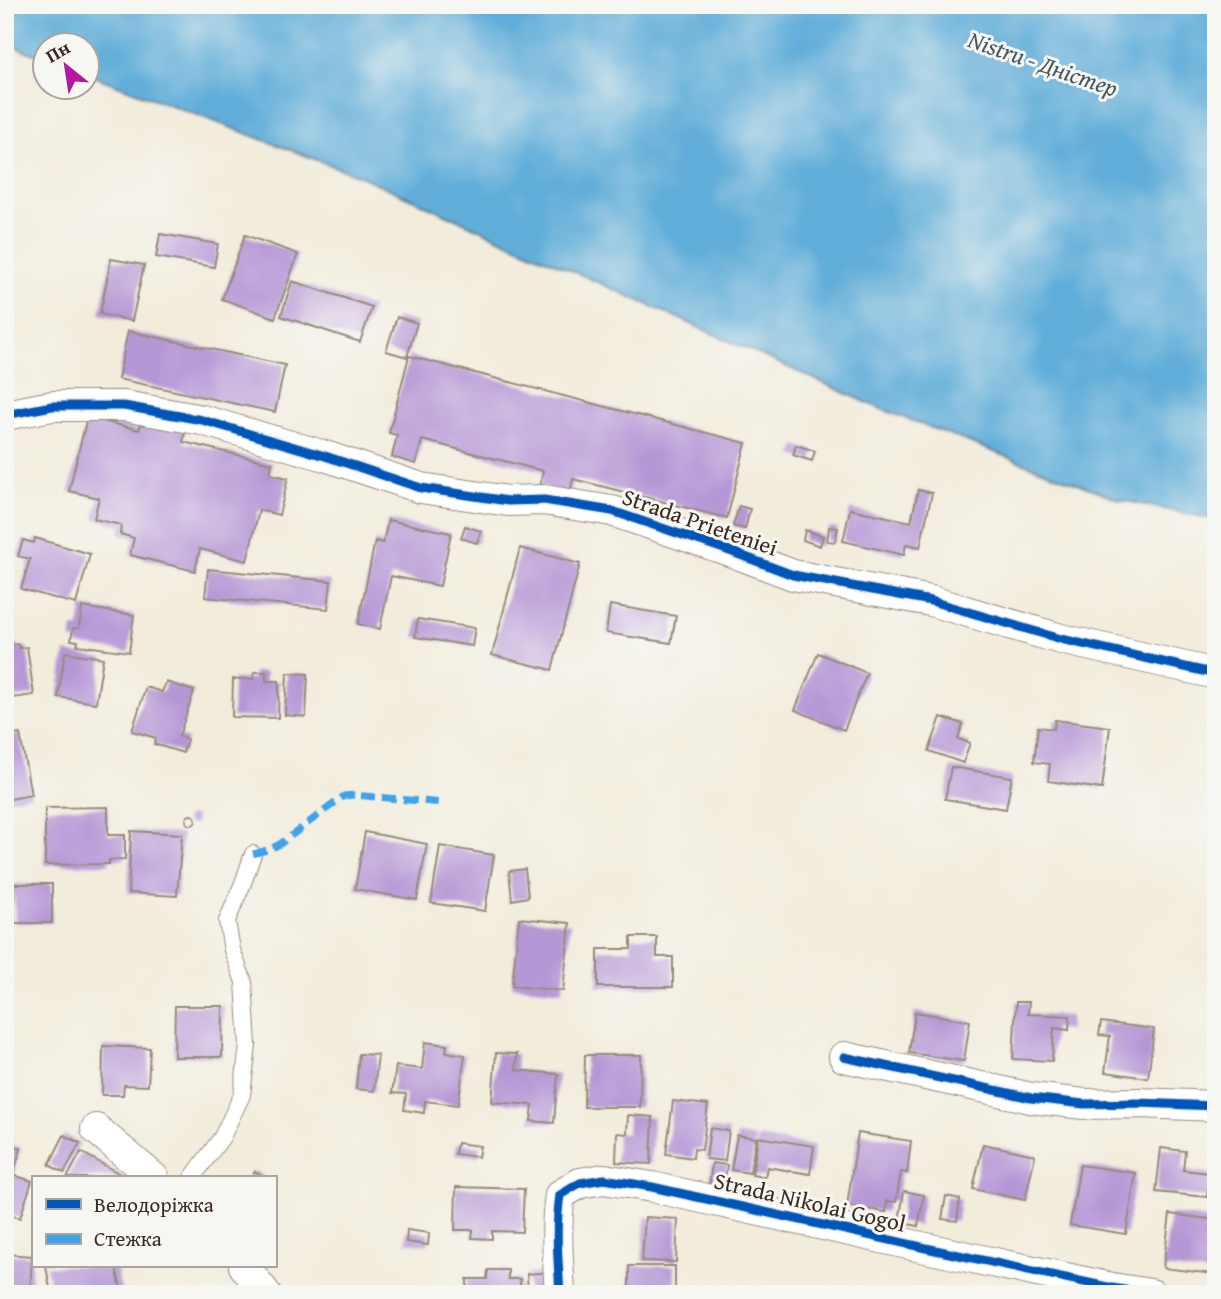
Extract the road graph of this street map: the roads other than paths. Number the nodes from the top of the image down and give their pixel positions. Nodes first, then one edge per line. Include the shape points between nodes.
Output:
1 (5, 415) edge
2 (1216, 674) edge
3 (253, 854) dead end
4 (844, 1057) dead end
5 (1216, 1106) edge
6 (96, 1129) dead end
7 (152, 1176) edge
8 (193, 1176) edge
9 (246, 1268) edge
10 (266, 1294) edge
11 (560, 1294) edge
12 (1151, 1294) edge

1 - 2 street, Strada Prieteniei via 52,406 124,405 202,420 421,488 612,511 793,575 931,601 1061,639
3 - 8 lane via 228,921 244,982 248,1045 242,1095 222,1137
4 - 5 street via 1031,1098 1084,1104
6 - 7 street
9 - 10 street
11 - 12 street, Strada Nikolai Gogol via 556,1218 560,1195 580,1183 604,1179

